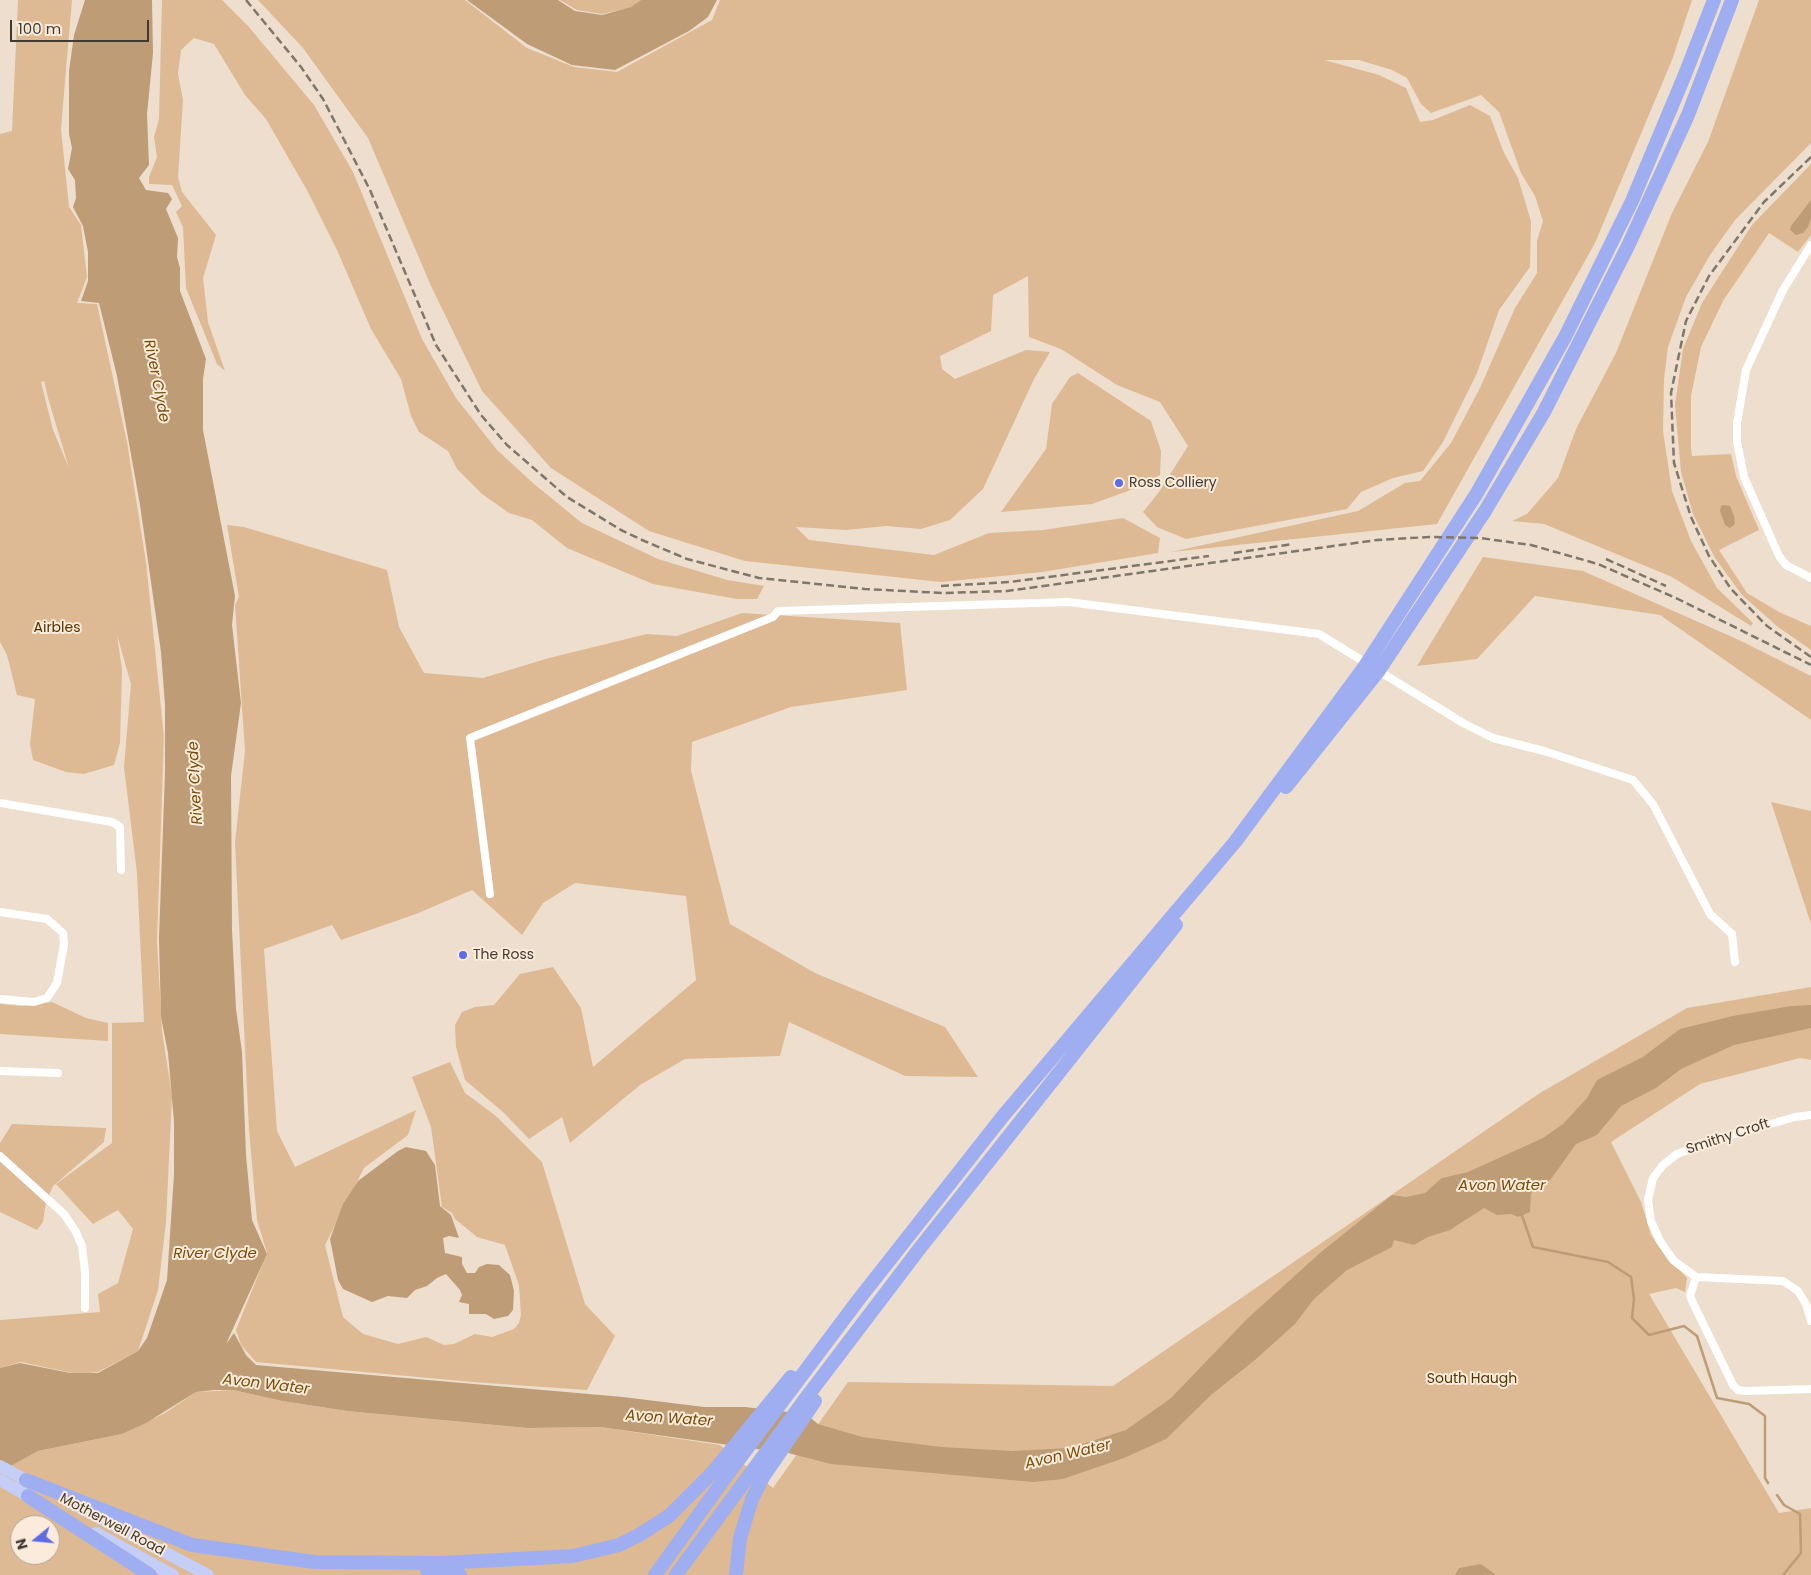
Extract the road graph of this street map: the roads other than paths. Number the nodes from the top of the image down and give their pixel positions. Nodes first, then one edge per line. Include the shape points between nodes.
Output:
1 (1714, 0) edge
2 (1732, 0) edge
3 (1811, 246) edge
4 (1811, 578) edge
5 (0, 803) edge
6 (121, 870) dead end
7 (490, 894) dead end
8 (0, 912) edge
9 (1735, 962) dead end
10 (0, 999) edge
11 (0, 1071) edge
12 (58, 1073) dead end
13 (1811, 1115) edge
14 (0, 1156) edge
15 (1696, 1277) junction
16 (85, 1308) dead end
17 (1811, 1321) edge
18 (1811, 1389) edge
19 (782, 1395) junction
20 (811, 1398) junction
21 (0, 1466) edge
22 (12, 1480) edge
23 (28, 1496) junction
24 (339, 1560) junction
25 (150, 1575) edge
26 (173, 1575) edge
27 (208, 1575) edge
28 (460, 1575) edge
29 (655, 1575) edge
30 (676, 1575) edge
31 (736, 1575) edge

1 - 19 highway via 1632,201 1565,337 1477,493 1374,652 1235,842 1003,1116
2 - 20 highway via 1688,115 1628,246 1544,412 1485,511 1377,673 920,1248
3 - 4 street via 1783,290 1746,370 1737,442 1744,477 1779,556 1786,565
5 - 6 street via 112,822 120,828
7 - 9 street via 470,738 773,618 778,611 1068,602 1319,634 1463,723 1493,738 1633,780 1653,804 1710,914 1732,934
8 - 10 street via 47,919 63,933 64,944 57,983 47,998 34,1002
11 - 12 street
13 - 15 street, Smithy Croft via 1692,1148 1677,1154 1652,1178 1648,1200 1660,1241 1673,1260
14 - 16 street via 64,1214 76,1232 82,1246
15 - 17 street via 1783,1281 1798,1291
15 - 18 street via 1690,1296 1732,1385 1747,1391
19 - 24 highway via 684,1502 656,1525 619,1545 543,1559 442,1563
19 - 29 highway
20 - 30 highway via 748,1476
20 - 31 highway via 752,1499 740,1538
21 - 22 main road
22 - 23 main road, Motherwell Road
22 - 24 highway via 192,1545 314,1562
22 - 27 main road, Motherwell Road
23 - 25 highway
23 - 26 main road, Motherwell Road
24 - 28 highway

